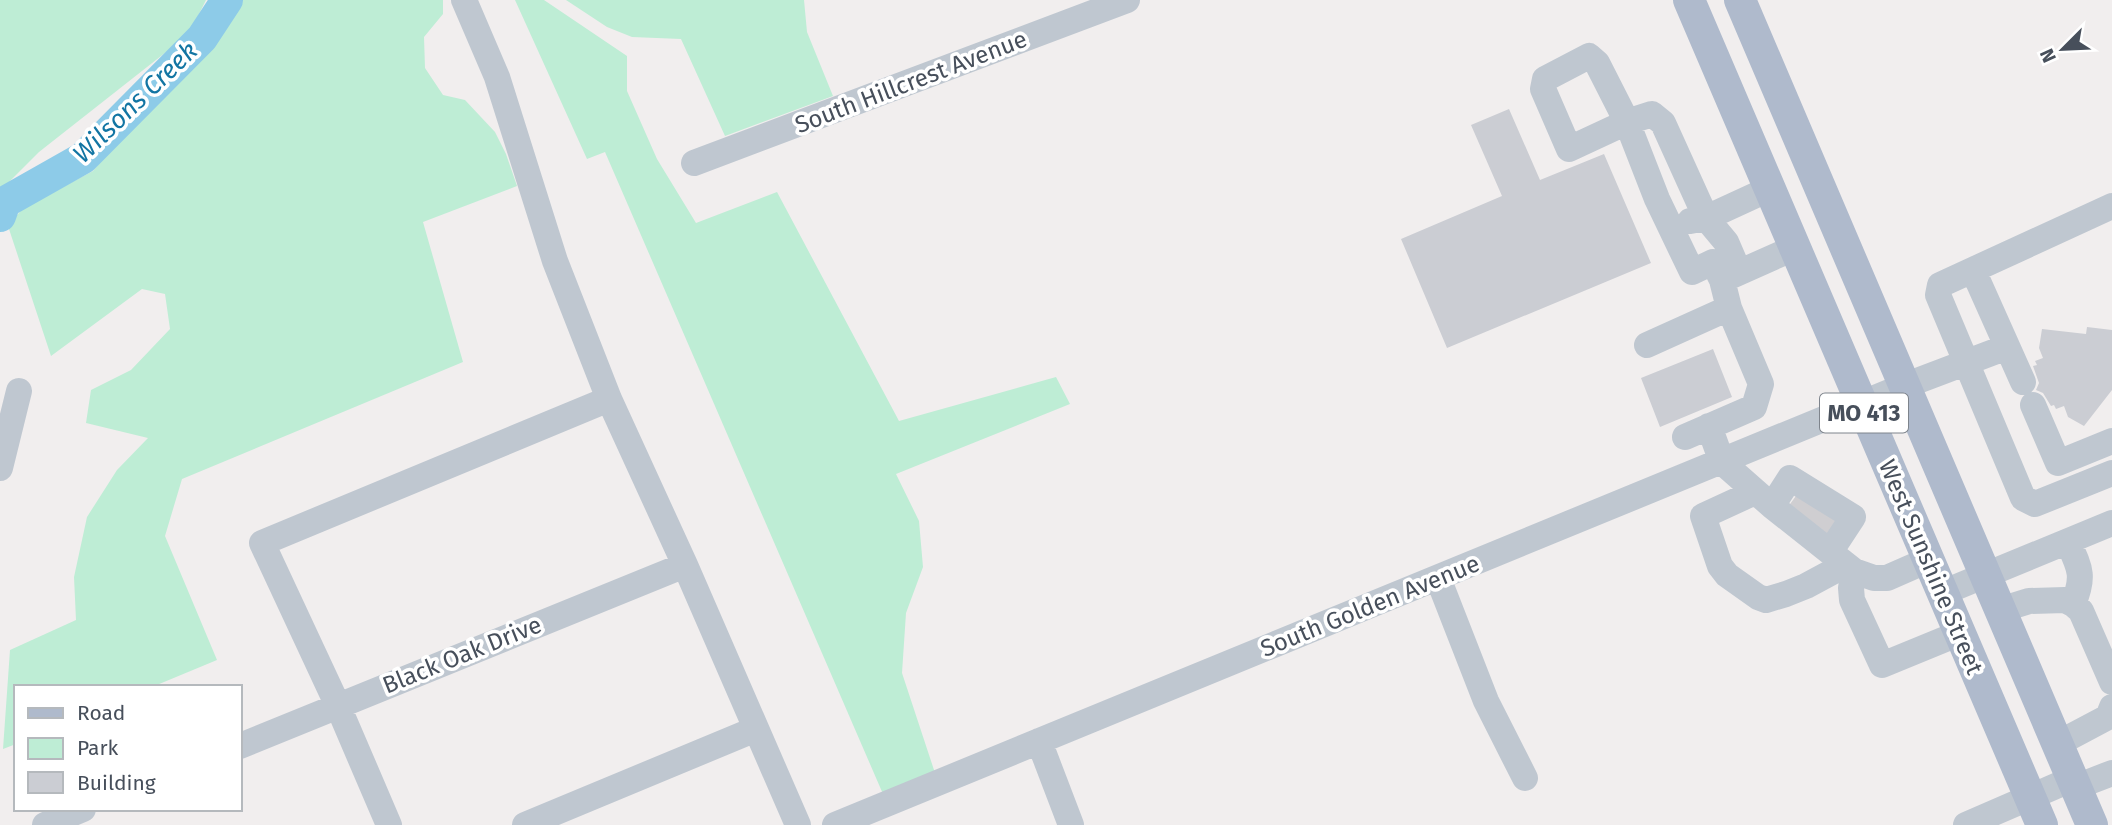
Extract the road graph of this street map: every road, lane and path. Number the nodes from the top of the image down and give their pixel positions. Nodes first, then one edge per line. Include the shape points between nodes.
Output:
1 (464, 0) edge
2 (1127, 0) edge
3 (1689, 0) edge
4 (1740, 0) edge
5 (1627, 122) junction
6 (694, 163) dead end
7 (1769, 189) junction
8 (2112, 206) edge
9 (1667, 218) junction
10 (1706, 218) junction
11 (1794, 248) junction
12 (1973, 270) junction
13 (1730, 276) junction
14 (1729, 308) junction
15 (1647, 345) dead end
16 (2007, 346) junction
17 (1967, 361) junction
18 (1905, 386) junction
19 (19, 391) dead end
20 (609, 399) junction
21 (1861, 404) junction
22 (2112, 441) edge
23 (1722, 462) junction
24 (0, 468) edge
25 (2112, 473) edge
26 (1763, 499) junction
27 (2112, 523) edge
28 (1820, 528) junction
29 (2068, 541) junction
30 (1928, 560) junction
31 (685, 565) junction
32 (1985, 576) junction
33 (1438, 578) junction
34 (1942, 593) junction
35 (2073, 604) junction
36 (2000, 610) junction
37 (1960, 634) junction
38 (2112, 682) edge
39 (338, 706) junction
40 (2112, 708) edge
41 (756, 729) junction
42 (1039, 741) junction
43 (2057, 744) junction
44 (242, 745) edge
45 (2112, 773) edge
46 (1525, 778) dead end
47 (2074, 783) junction
48 (78, 811) edge
49 (2036, 812) edge
50 (45, 825) edge
51 (389, 825) edge
52 (525, 825) edge
53 (797, 825) edge
54 (835, 825) edge
55 (1071, 825) edge
56 (1966, 825) edge
57 (2092, 825) edge

1 - 20 street via 498,77 555,261
2 - 6 street, South Hillcrest Avenue
3 - 7 main road, West Sunshine Street / MO 413
4 - 18 main road, West Sunshine Street / MO 413
5 - 5 street via 1569,149 1543,89 1545,79 1589,57 1597,63
5 - 9 street
5 - 10 street via 1652,114 1663,123
7 - 10 street
7 - 11 main road, West Sunshine Street / MO 413
8 - 12 street
9 - 10 street via 1677,222
9 - 13 street via 1692,272 1713,262
10 - 13 street via 1726,242
11 - 13 street
11 - 21 main road, West Sunshine Street / MO 413
12 - 16 street
12 - 17 street via 1940,285 1938,295
13 - 14 street
14 - 15 street
14 - 23 street via 1761,384 1754,407 1697,431
16 - 17 street, South Golden Avenue
16 - 22 street via 2058,463
17 - 18 street, South Golden Avenue
17 - 25 street via 2023,498 2035,504
18 - 21 street, South Golden Avenue
18 - 32 main road, West Sunshine Street / MO 413
19 - 24 street
20 - 31 street
20 - 39 street via 262,542
21 - 23 street, South Golden Avenue
21 - 30 main road, West Sunshine Street / MO 413
23 - 26 street
23 - 33 street, South Golden Avenue
26 - 28 street
26 - 28 street via 1790,478
26 - 28 street via 1703,516 1720,566 1758,597 1766,600 1806,586
27 - 29 street
28 - 30 street via 1874,579 1888,578
28 - 37 street via 1851,588 1852,600 1882,665
29 - 32 street
29 - 35 street via 2081,584
30 - 34 main road, West Sunshine Street / MO 413
31 - 39 street, Black Oak Drive
31 - 41 street
32 - 34 street
32 - 36 main road, West Sunshine Street / MO 413
33 - 42 street, South Golden Avenue
33 - 46 street via 1486,701
34 - 37 main road, West Sunshine Street / MO 413
35 - 36 street via 2029,601
35 - 38 street via 2081,611
36 - 43 main road, West Sunshine Street / MO 413
37 - 49 main road, West Sunshine Street / MO 413
39 - 44 street, Black Oak Drive
39 - 51 street
40 - 43 street via 2108,718
41 - 52 street
41 - 53 street
42 - 54 street, South Golden Avenue
42 - 55 street
43 - 47 main road, West Sunshine Street / MO 413
45 - 47 street
47 - 49 street
47 - 57 main road, West Sunshine Street / MO 413
48 - 50 street
49 - 56 street

